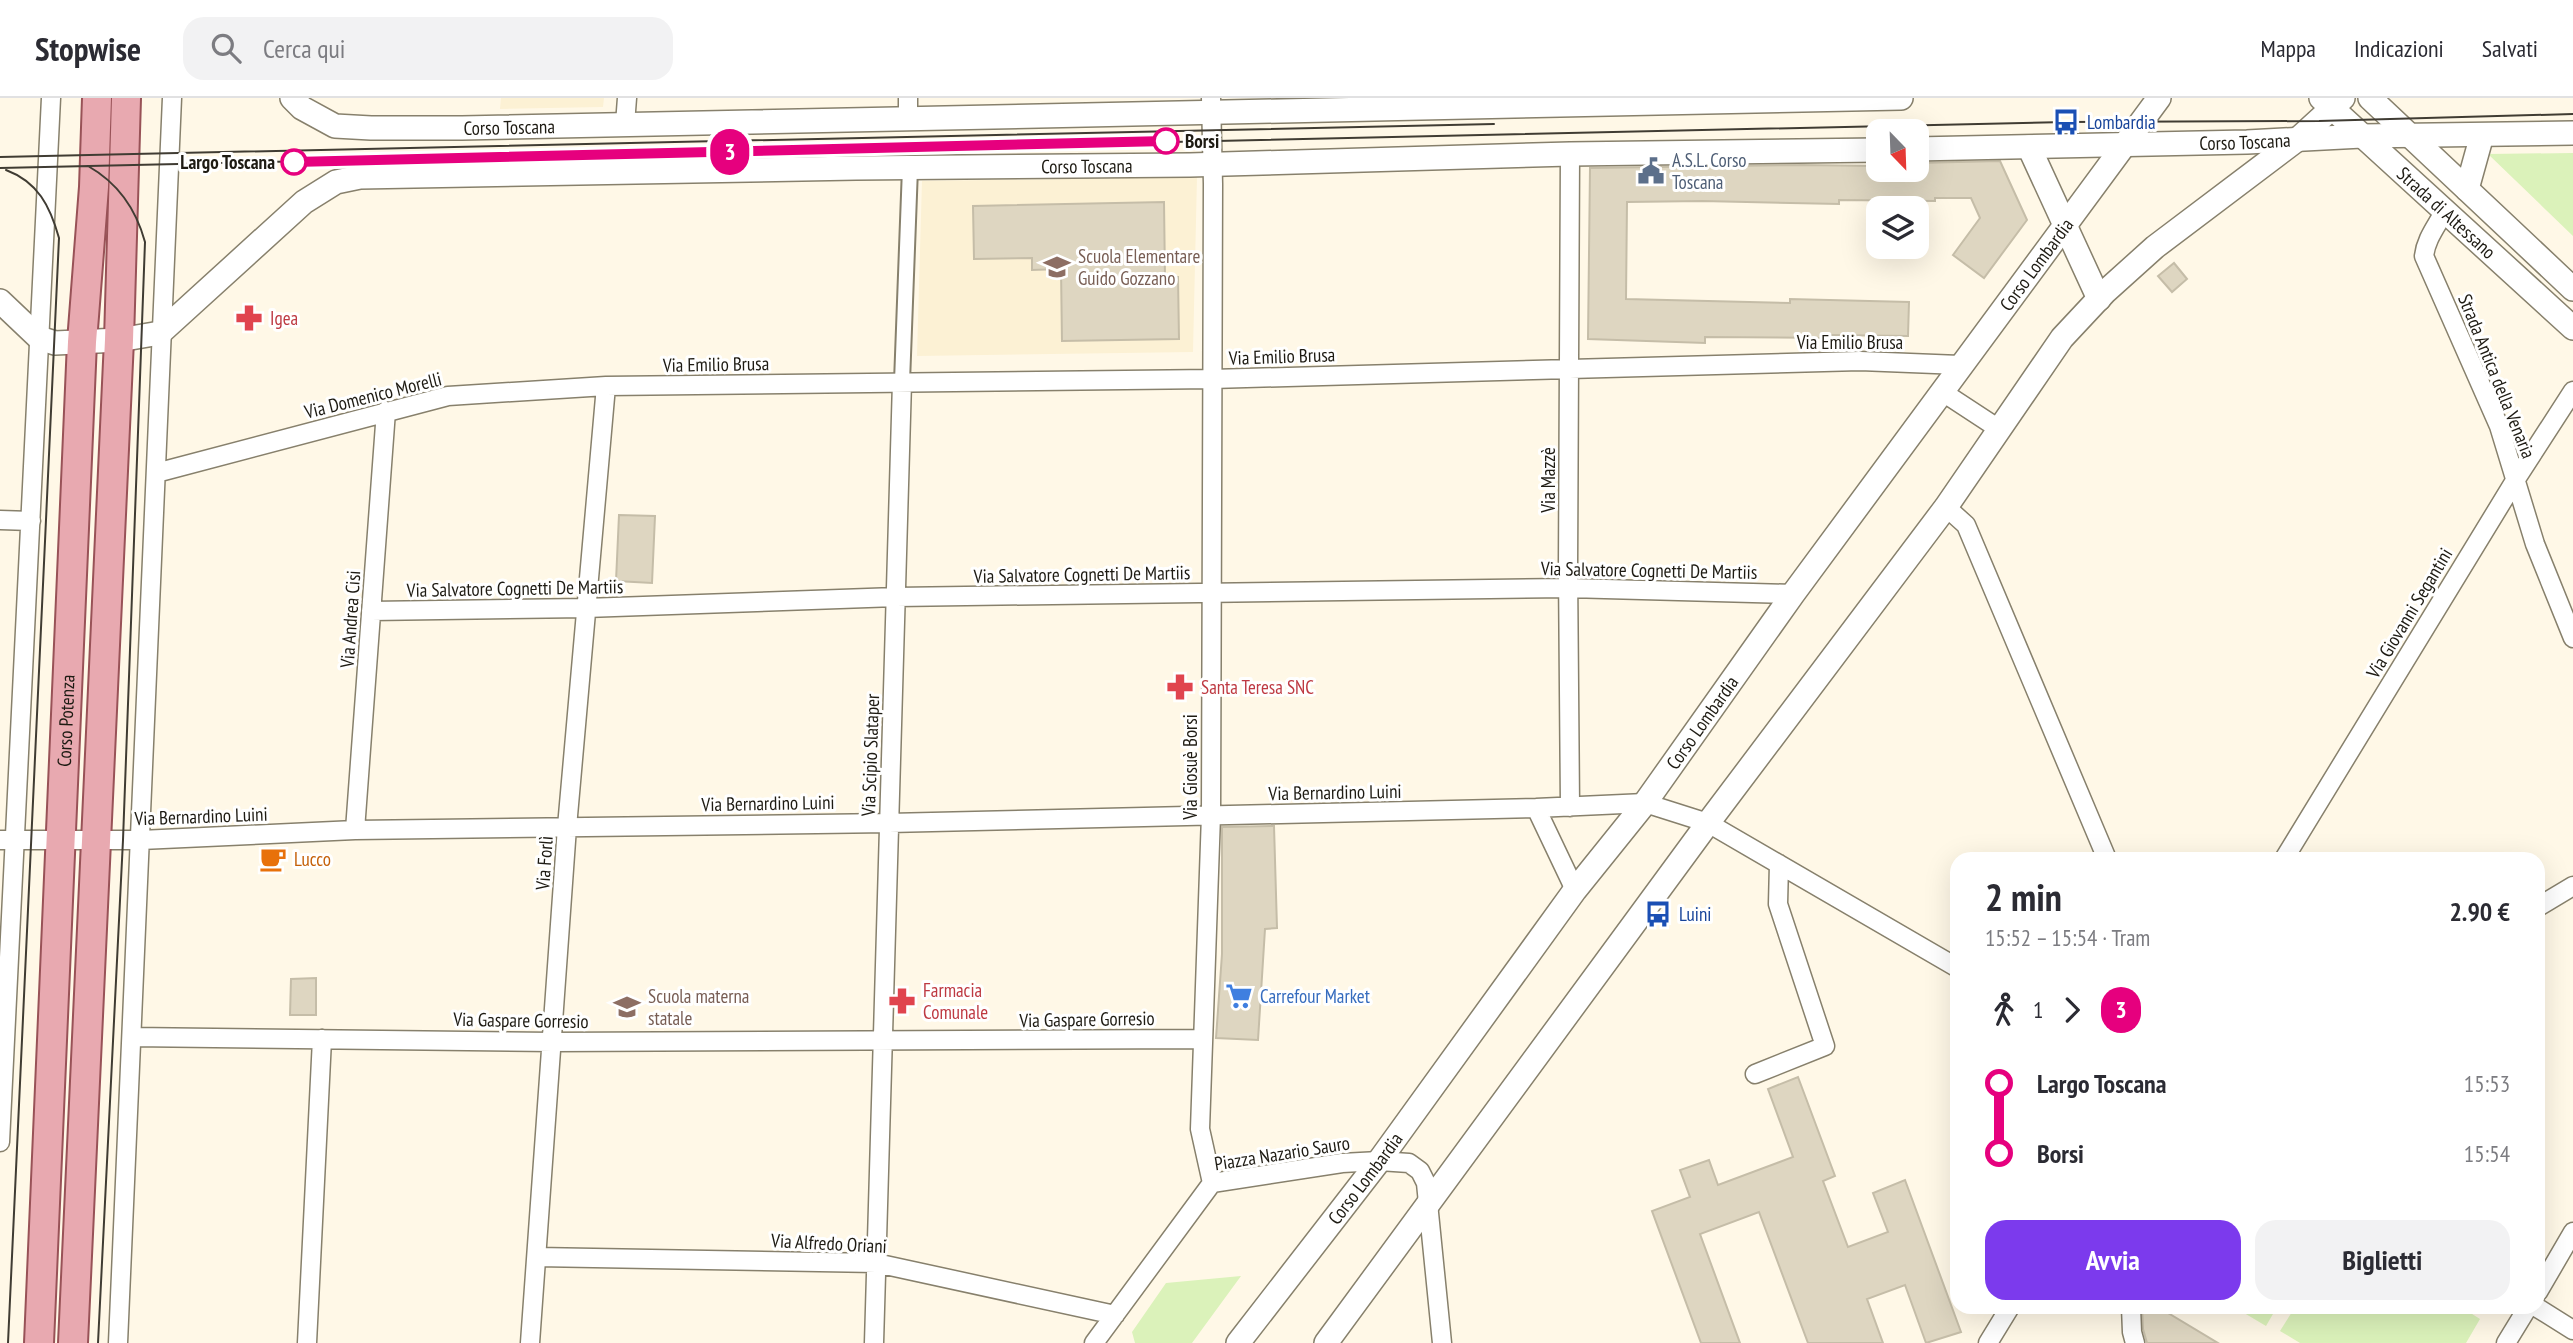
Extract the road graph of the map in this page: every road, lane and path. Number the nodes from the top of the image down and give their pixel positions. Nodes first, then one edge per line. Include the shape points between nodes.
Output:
1 (51, 98) edge
2 (97, 98) edge
3 (126, 98) edge
4 (172, 98) edge
5 (292, 98) edge
6 (627, 98) edge
7 (1901, 98) edge
8 (2160, 98) edge
9 (2370, 98) edge
10 (2332, 101) edge
11 (1575, 102) edge
12 (1211, 105) edge
13 (908, 109) edge
14 (625, 124) junction
15 (2573, 133) edge
16 (2408, 135) junction
17 (2482, 135) junction
18 (2362, 136) junction
19 (2298, 139) junction
20 (2123, 145) junction
21 (2029, 148) junction
22 (1866, 149) edge
23 (1929, 149) edge
24 (1570, 154) junction
25 (1213, 164) junction
26 (910, 168) junction
27 (2467, 189) junction
28 (2444, 212) junction
29 (2064, 225) junction
30 (2573, 289) edge
31 (2099, 299) junction
32 (0, 301) edge
33 (2573, 328) edge
34 (160, 333) junction
35 (39, 338) junction
36 (119, 340) junction
37 (82, 342) junction
38 (1960, 365) junction
39 (1570, 368) junction
40 (1212, 379) junction
41 (902, 382) junction
42 (606, 386) junction
43 (2573, 390) edge
44 (1941, 391) junction
45 (386, 411) junction
46 (1999, 429) junction
47 (156, 473) junction
48 (2516, 479) junction
49 (1946, 507) junction
50 (0, 520) edge
51 (31, 521) junction
52 (1568, 588) junction
53 (1211, 594) junction
54 (1793, 594) junction
55 (895, 597) junction
56 (586, 608) junction
57 (371, 611) junction
58 (2573, 638) edge
59 (1645, 803) junction
60 (1570, 807) junction
61 (1536, 808) junction
62 (1211, 816) junction
63 (889, 823) junction
64 (1708, 823) junction
65 (568, 827) junction
66 (355, 830) junction
67 (8, 840) edge
68 (61, 840) junction
69 (96, 840) junction
70 (141, 840) junction
71 (2104, 852) edge
72 (2288, 852) edge
73 (1779, 864) junction
74 (2573, 886) edge
75 (1575, 890) junction
76 (2545, 903) edge
77 (1950, 964) edge
78 (132, 1037) junction
79 (1203, 1038) junction
80 (322, 1039) junction
81 (552, 1042) junction
82 (883, 1042) junction
83 (1755, 1074) dead end
84 (0, 1133) edge
85 (0, 1142) edge
86 (1379, 1161) junction
87 (1212, 1183) junction
88 (1428, 1201) junction
89 (2573, 1232) edge
90 (537, 1257) junction
91 (876, 1263) junction
92 (2545, 1280) edge
93 (2545, 1313) edge
94 (2006, 1314) edge
95 (2131, 1314) edge
96 (2524, 1314) edge
97 (1115, 1315) junction
98 (2573, 1330) edge
99 (39, 1343) edge
100 (73, 1343) edge
101 (118, 1343) edge
102 (307, 1343) edge
103 (530, 1343) edge
104 (874, 1343) edge
105 (1094, 1343) edge
106 (1238, 1343) edge
107 (1326, 1343) edge
108 (1442, 1343) edge
109 (1988, 1343) edge
110 (2135, 1343) edge
111 (2507, 1343) edge

1 - 35 street
2 - 37 main road, Corso Potenza
3 - 36 main road, Corso Potenza
4 - 34 street
5 - 14 street, Corso Toscana via 334,126
6 - 14 street
7 - 11 street, Corso Toscana
8 - 20 street, Corso Lombardia
9 - 16 street, Strada di Altessano
10 - 18 street, Strada di Altessano
10 - 19 street
11 - 12 street, Corso Toscana
12 - 13 street, Corso Toscana
12 - 25 street, Via Giosuè Borsi
13 - 14 street, Corso Toscana
15 - 17 street, Corso Toscana
16 - 17 street, Corso Toscana
16 - 18 street, Corso Toscana
16 - 27 street, Strada di Altessano
17 - 27 street
18 - 19 street, Corso Toscana
18 - 28 street, Strada di Altessano
19 - 20 street, Corso Toscana
19 - 31 street via 2155,247
20 - 21 street, Corso Toscana
20 - 29 street, Corso Lombardia
21 - 23 street, Corso Toscana
21 - 29 street
22 - 24 street, Corso Toscana
24 - 25 street, Corso Toscana
24 - 39 street, Via Mazzè
25 - 26 street, Corso Toscana
25 - 40 street, Via Giosuè Borsi
26 - 34 street, Corso Toscana via 360,177 336,182 304,202
26 - 41 street, Via Scipio Slataper
27 - 30 street, Strada di Altessano
28 - 33 street, Strada di Altessano
28 - 48 street, Strada Antica della Venaria via 2426,242 2424,256 2499,426
29 - 31 street
29 - 38 street, Corso Lombardia
31 - 46 street via 2062,338
32 - 35 street
34 - 36 street
34 - 47 street
35 - 37 street
35 - 51 street
36 - 37 street
36 - 69 main road, Corso Potenza
37 - 68 main road, Corso Potenza
38 - 39 street, Via Emilio Brusa via 1860,361
38 - 44 street, Corso Lombardia
39 - 40 street, Via Emilio Brusa
39 - 52 street, Via Mazzè
40 - 41 street, Via Emilio Brusa
40 - 53 street, Via Giosuè Borsi
41 - 42 street, Via Emilio Brusa
41 - 55 street, Via Scipio Slataper
42 - 45 street, Via Domenico Morelli via 448,396
42 - 56 street, Via Forlì
43 - 48 street, Via Giovanni Segantini
44 - 46 street
44 - 54 street, Corso Lombardia
45 - 47 street, Via Domenico Morelli
45 - 57 street, Via Andrea Cisi
46 - 49 street
47 - 70 street
48 - 58 street, Strada Antica della Venaria via 2535,544
48 - 72 street, Via Giovanni Segantini
49 - 64 street
49 - 71 street via 1966,525
50 - 51 street
51 - 67 street
52 - 53 street, Via Salvatore Cognetti De Martiis
52 - 54 street, Via Salvatore Cognetti De Martiis
52 - 60 street, Via Mazzè
53 - 55 street, Via Salvatore Cognetti De Martiis
53 - 62 street, Via Giosuè Borsi
54 - 59 street, Corso Lombardia
55 - 56 street, Via Salvatore Cognetti De Martiis
55 - 63 street, Via Scipio Slataper
56 - 57 street, Via Salvatore Cognetti De Martiis
56 - 65 street, Via Forlì
57 - 66 street, Via Andrea Cisi
59 - 60 street, Via Bernardino Luini
59 - 64 street, Via Bernardino Luini
59 - 75 street, Corso Lombardia
60 - 61 street, Via Bernardino Luini
61 - 62 street, Via Bernardino Luini
61 - 75 street
62 - 63 street, Via Bernardino Luini
62 - 79 street, Via Giosuè Borsi
63 - 65 street, Via Bernardino Luini
63 - 82 street, Via Scipio Slataper
64 - 73 street, Via Bernardino Luini
64 - 88 street
65 - 66 street, Via Bernardino Luini
65 - 81 street, Via Forlì
66 - 70 street, Via Bernardino Luini
67 - 68 street, Via Bernardino Luini
67 - 84 street
68 - 69 street, Via Bernardino Luini
68 - 99 main road, Corso Potenza
69 - 70 street, Via Bernardino Luini
69 - 100 main road, Corso Potenza
70 - 78 street
73 - 77 street, Via Bernardino Luini
73 - 83 street via 1778,904 1825,1046
74 - 76 street
75 - 86 street, Corso Lombardia
78 - 80 street, Via Gaspare Gorresio
78 - 101 street
79 - 82 street, Via Gaspare Gorresio
79 - 87 street, Via Giosuè Borsi via 1200,1129
80 - 81 street, Via Gaspare Gorresio
80 - 102 street
81 - 82 street, Via Gaspare Gorresio
81 - 90 street, Via Forlì
82 - 91 street, Via Scipio Slataper
84 - 85 street
86 - 87 street, Piazza Nazario Sauro
86 - 88 street, Piazza Nazario Sauro via 1409,1163 1420,1171
86 - 106 street, Corso Lombardia
87 - 97 street, Piazza Nazario Sauro
88 - 107 street
88 - 108 street, Piazza Nazario Sauro
89 - 92 street
90 - 91 street, Via Alfredo Oriani
90 - 103 street, Via Forlì
91 - 97 street, Via Alfredo Oriani
91 - 104 street, Via Scipio Slataper
93 - 98 street
94 - 109 street
95 - 110 street
96 - 111 street
97 - 105 street, Piazza Nazario Sauro

